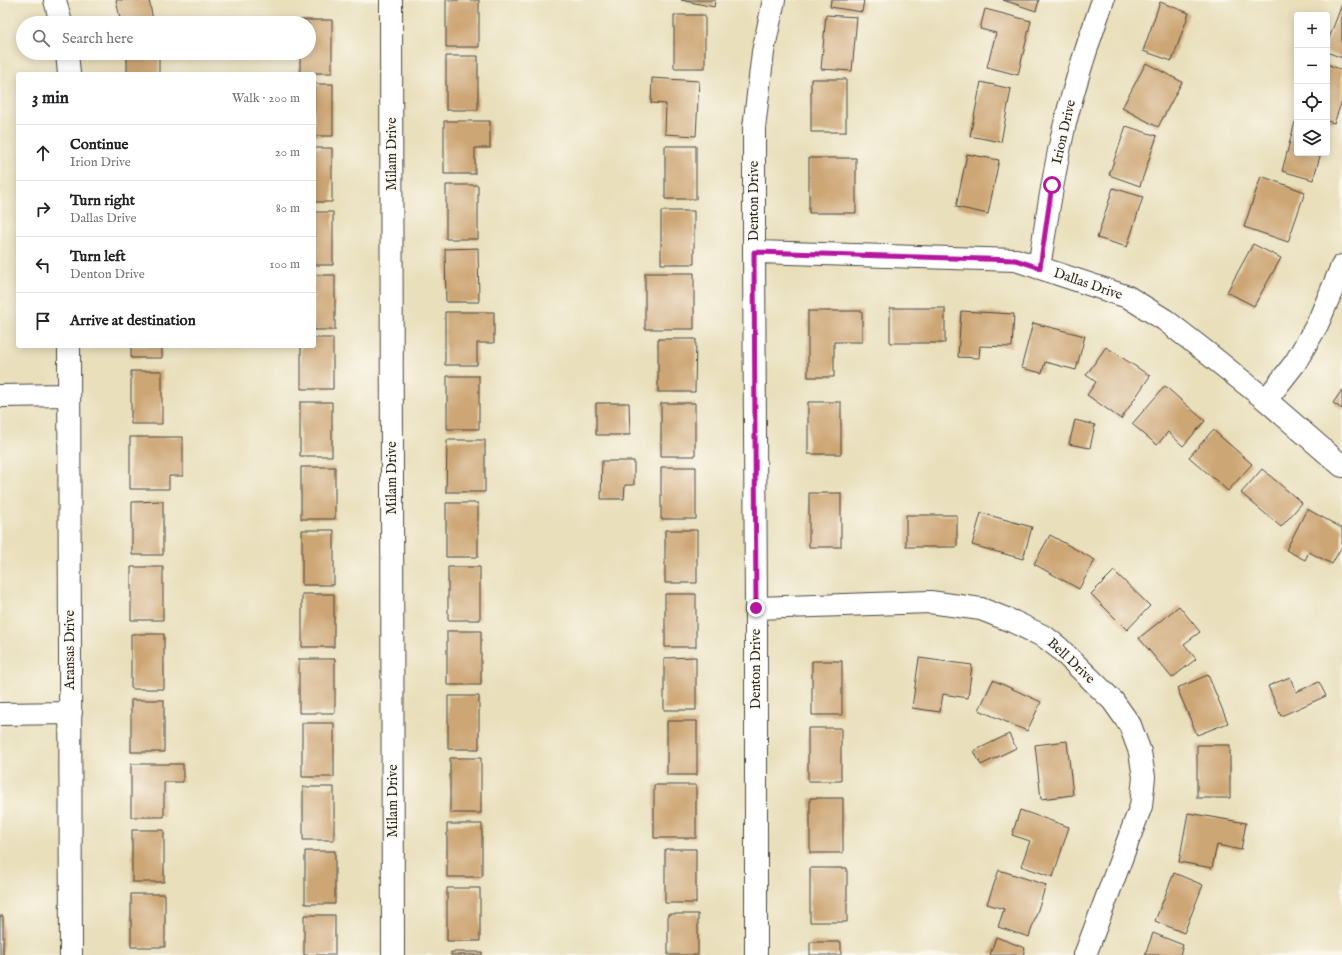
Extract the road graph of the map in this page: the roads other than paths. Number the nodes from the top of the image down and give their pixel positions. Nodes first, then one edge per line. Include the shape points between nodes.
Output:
1 (55, 0) edge
2 (391, 0) edge
3 (774, 0) edge
4 (1103, 0) edge
5 (59, 16) edge
6 (68, 60) edge
7 (69, 72) edge
8 (754, 252) junction
9 (1342, 266) edge
10 (1040, 268) junction
11 (69, 348) edge
12 (0, 396) edge
13 (69, 396) junction
14 (1266, 400) junction
15 (1342, 466) edge
16 (756, 608) junction
17 (71, 713) junction
18 (0, 714) edge
19 (71, 955) edge
20 (393, 955) edge
21 (756, 955) edge
22 (1085, 955) edge

1 - 5 street
2 - 20 street, Milam Drive
3 - 8 street, Denton Drive via 763,52 754,128
4 - 10 street, Irion Drive via 1063,130
6 - 7 street
8 - 10 street, Dallas Drive via 1016,260
8 - 16 street, Denton Drive
9 - 14 street via 1317,325 1299,357
10 - 14 street, Dallas Drive via 1128,297 1165,320
11 - 13 street, Aransas Drive
12 - 13 street
13 - 17 street, Aransas Drive
14 - 15 street, Dallas Drive
16 - 21 street, Denton Drive
16 - 22 street, Bell Drive via 930,602 981,609 1045,637 1060,648 1113,700 1130,725 1140,752 1144,777 1141,806
17 - 18 street
17 - 19 street, Aransas Drive

